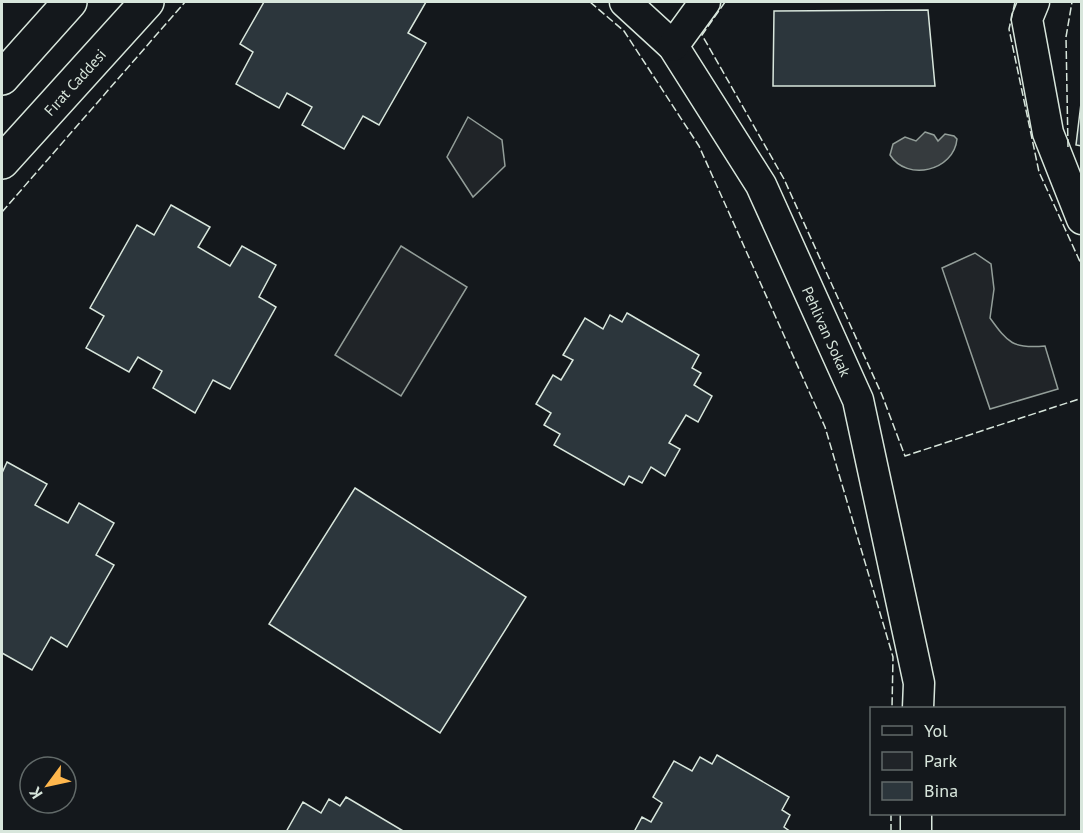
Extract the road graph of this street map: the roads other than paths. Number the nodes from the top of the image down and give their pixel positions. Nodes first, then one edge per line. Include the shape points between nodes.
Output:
1 (70, 2) edge
2 (147, 2) edge
3 (625, 2) edge
4 (705, 2) edge
5 (1034, 2) edge
6 (673, 46) junction
7 (2, 78) edge
8 (2, 162) edge
9 (1082, 219) edge
10 (918, 707) edge
11 (916, 815) edge
12 (916, 831) edge

1 - 7 main road
2 - 8 main road, Fırat Caddesi
3 - 6 street, Pehlivan Sokak
4 - 6 street
5 - 9 street via 1027,19 1048,133
6 - 10 street, Pehlivan Sokak via 761,185 858,400 919,683
11 - 12 street

